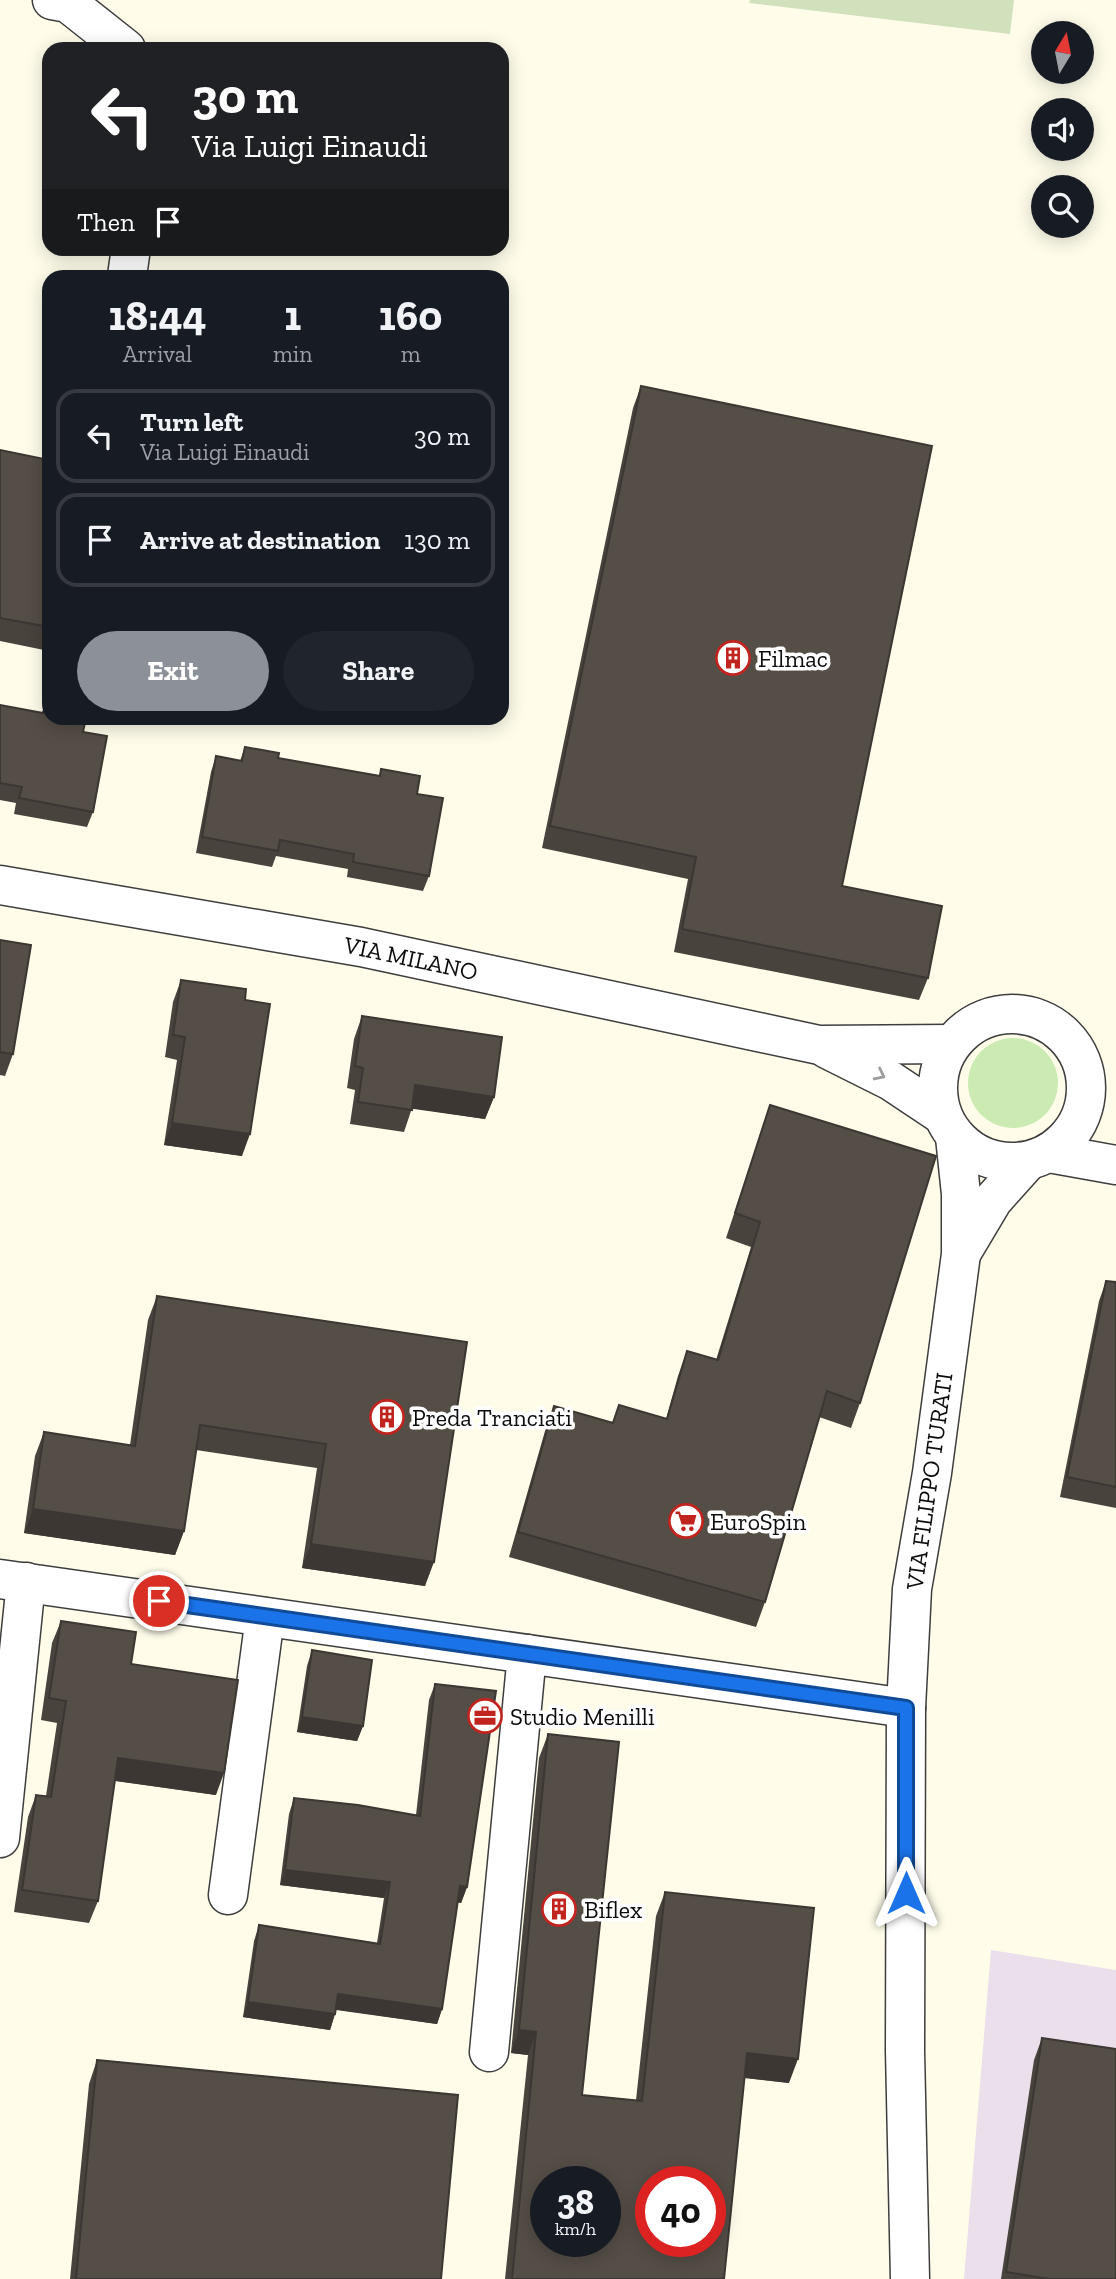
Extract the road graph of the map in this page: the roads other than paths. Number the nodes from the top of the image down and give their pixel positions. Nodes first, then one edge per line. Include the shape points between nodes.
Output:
1 (52, 0) edge
2 (117, 42) edge
3 (0, 885) edge
4 (951, 1044) junction
5 (819, 1045) junction
6 (1086, 1075) junction
7 (1116, 1108) edge
8 (948, 1126) junction
9 (1038, 1158) junction
10 (1116, 1165) edge
11 (961, 1254) junction
12 (13, 1581) edge
13 (265, 1617) junction
14 (527, 1654) junction
15 (906, 1708) junction
16 (0, 1838) edge
17 (228, 1895) dead end
18 (489, 2052) dead end
19 (910, 2279) edge

1 - 2 street via 68,3
3 - 5 street, VIA MILANO via 361,947
4 - 5 street, VIA MILANO
4 - 6 street via 969,1027 992,1016 1016,1013 1041,1019 1062,1032 1078,1052
4 - 8 street via 940,1066 936,1091
5 -> 8 street, VIA MILANO via 891,1081
6 - 7 street
6 - 9 street via 1087,1098 1080,1120 1067,1139
8 - 9 street via 974,1153 991,1160 1009,1163
8 - 11 street, VIA FILIPPO TURATI via 961,1194
9 - 10 street
9 - 11 street, VIA FILIPPO TURATI via 993,1200
11 - 15 street, VIA FILIPPO TURATI via 912,1588
12 - 13 street
12 - 16 street
13 - 14 street
13 - 17 street
14 - 15 street
14 - 18 street
15 - 19 street, VIA FILIPPO TURATI

